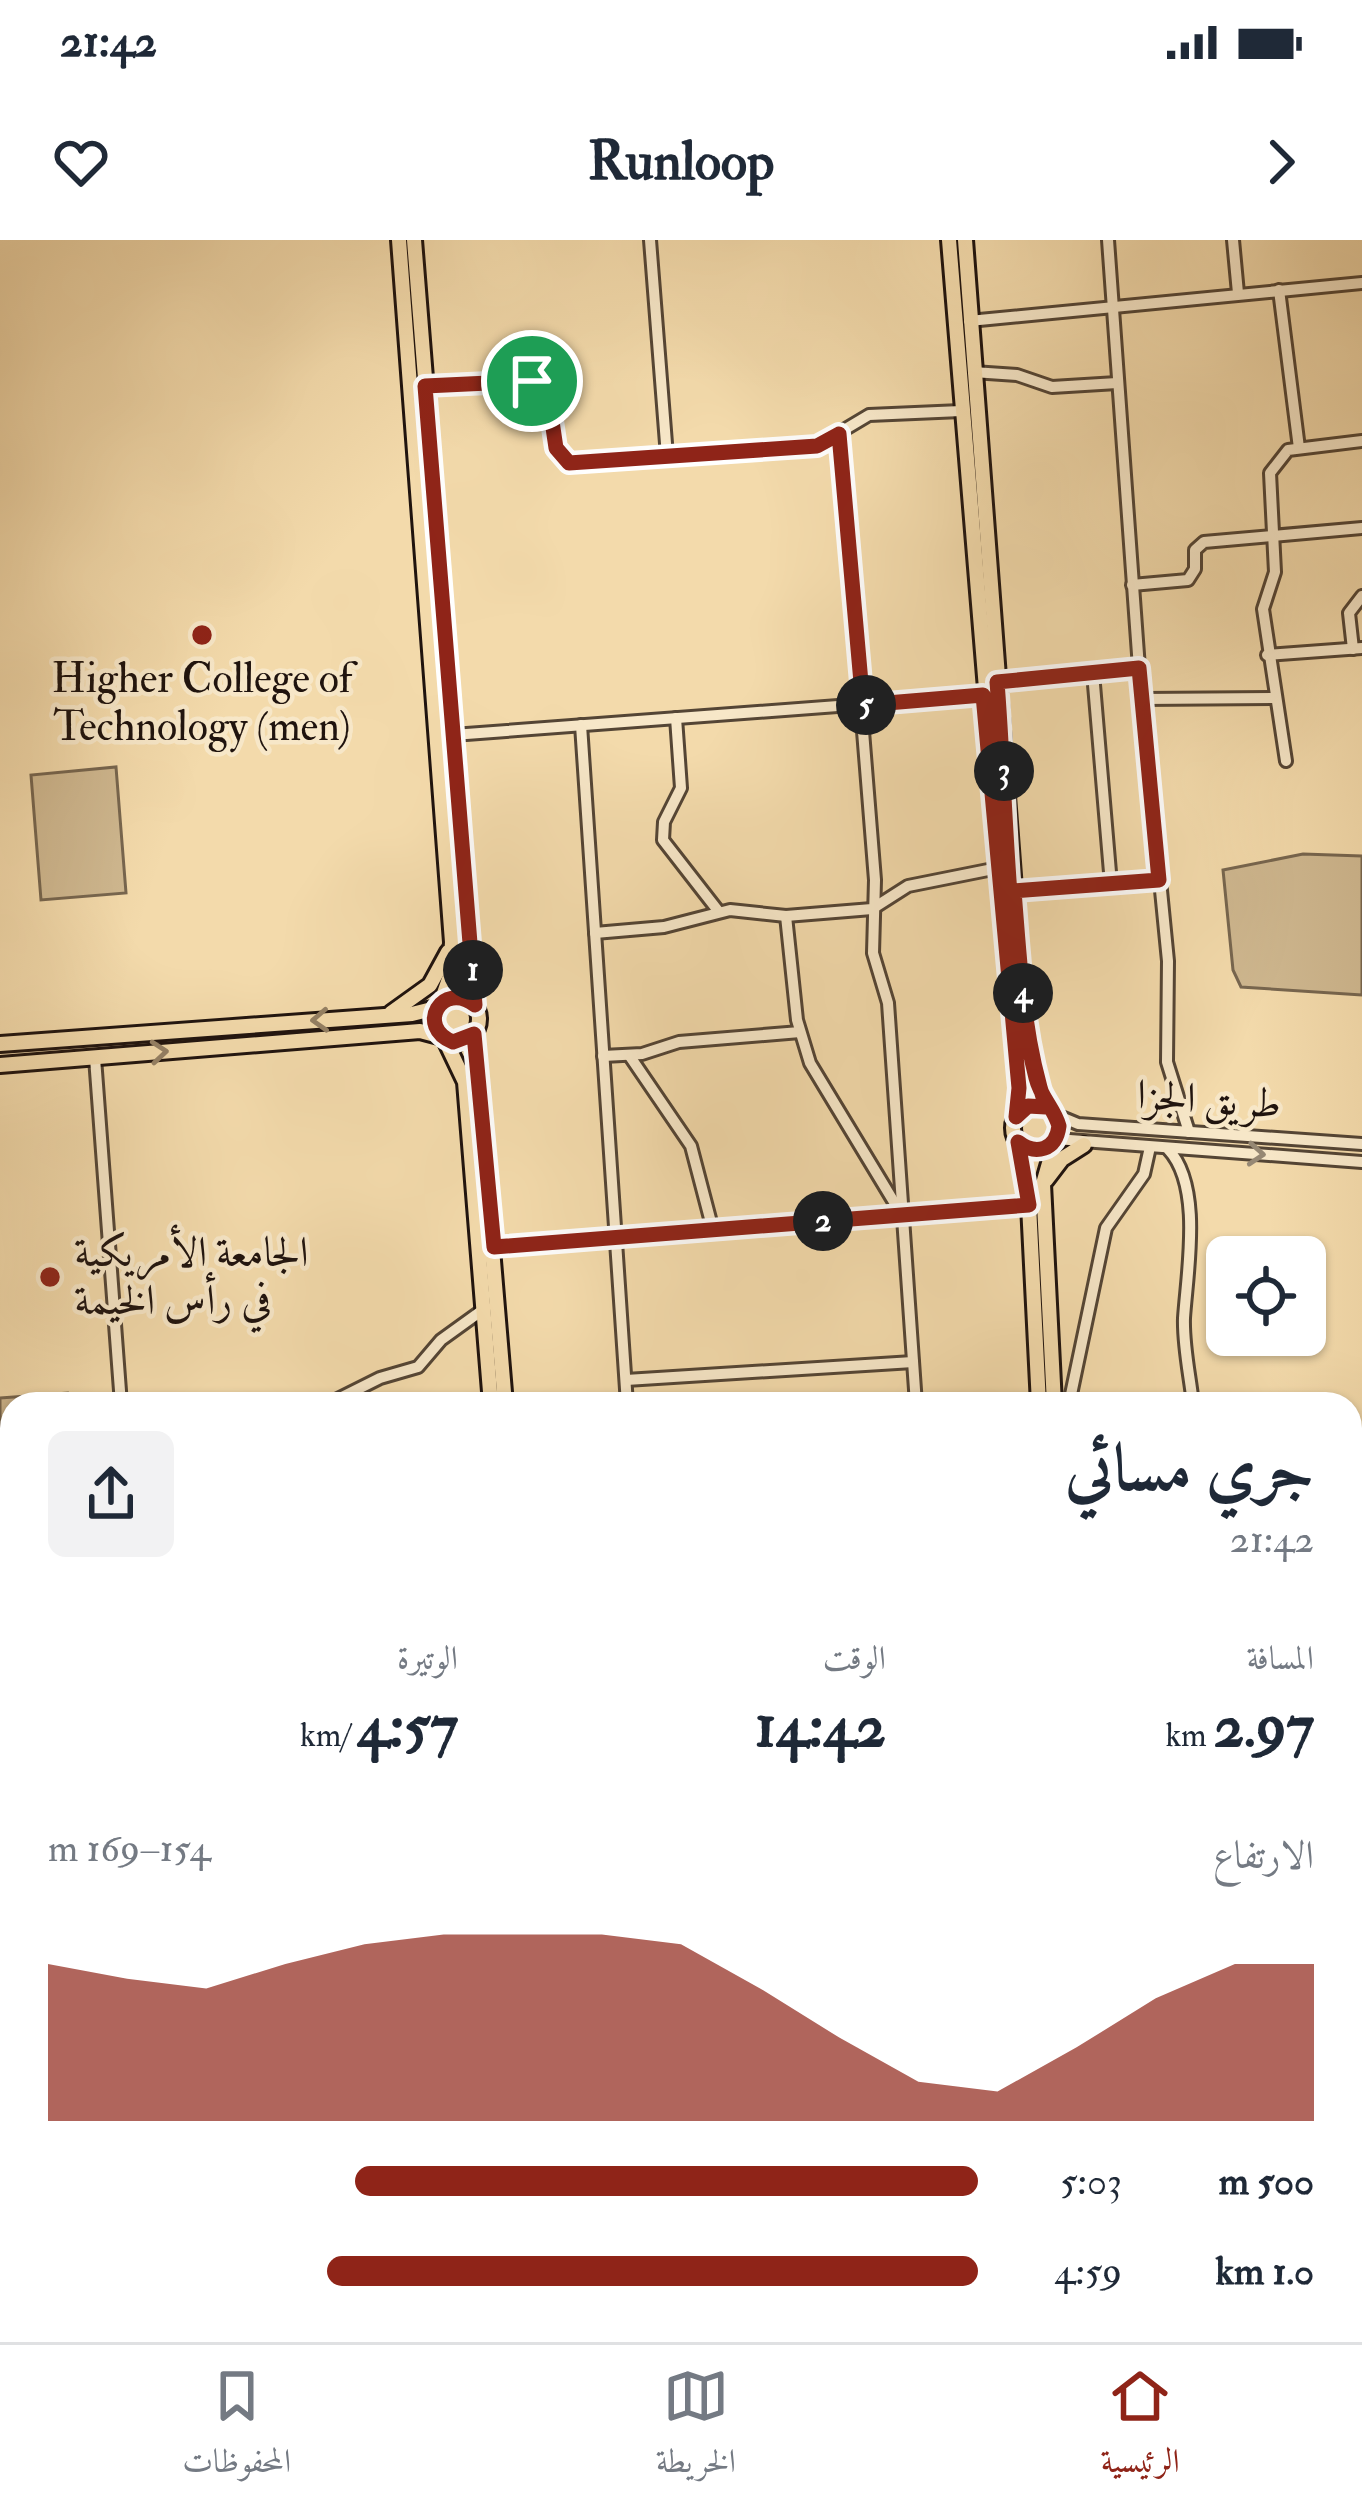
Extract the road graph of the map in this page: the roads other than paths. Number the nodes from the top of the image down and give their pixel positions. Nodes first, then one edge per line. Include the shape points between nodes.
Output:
1 (399, 240) edge
2 (415, 240) edge
3 (650, 240) edge
4 (949, 240) edge
5 (965, 240) edge
6 (1108, 240) edge
7 (1234, 240) edge
8 (1362, 283) edge
9 (1279, 290) junction
10 (1238, 293) junction
11 (1113, 306) junction
12 (969, 321) junction
13 (973, 372) junction
14 (1117, 382) junction
15 (425, 386) junction
16 (961, 411) junction
17 (839, 434) junction
18 (1362, 441) edge
19 (1299, 448) junction
20 (667, 456) junction
21 (1362, 528) edge
22 (1274, 537) junction
23 (1132, 585) junction
24 (1362, 596) edge
25 (1358, 649) edge
26 (1267, 655) junction
27 (1139, 668) junction
28 (1093, 673) junction
29 (997, 682) junction
30 (983, 695) junction
31 (1276, 698) junction
32 (1142, 700) junction
33 (863, 705) junction
34 (676, 718) junction
35 (580, 725) junction
36 (453, 736) junction
37 (1286, 761) dead end
38 (998, 868) junction
39 (1159, 880) junction
40 (1111, 884) junction
41 (1014, 891) junction
42 (872, 910) junction
43 (719, 911) junction
44 (786, 916) junction
45 (595, 933) junction
46 (452, 942) junction
47 (438, 1005) junction
48 (475, 1005) junction
49 (387, 1016) junction
50 (800, 1032) junction
51 (474, 1034) junction
52 (442, 1038) junction
53 (0, 1044) edge
54 (629, 1055) junction
55 (603, 1056) junction
56 (94, 1058) junction
57 (0, 1065) edge
58 (1050, 1110) junction
59 (1016, 1117) junction
60 (1189, 1132) junction
61 (1056, 1139) junction
62 (1018, 1142) junction
63 (1084, 1145) junction
64 (1362, 1146) edge
65 (1150, 1147) junction
66 (1167, 1148) junction
67 (1192, 1150) junction
68 (1360, 1162) edge
69 (1180, 1164) junction
70 (1043, 1184) junction
71 (1029, 1205) junction
72 (902, 1215) junction
73 (713, 1230) junction
74 (616, 1237) junction
75 (494, 1247) junction
76 (484, 1310) junction
77 (913, 1362) junction
78 (626, 1380) junction
79 (120, 1392) edge
80 (356, 1392) edge
81 (490, 1392) edge
82 (504, 1392) edge
83 (626, 1392) edge
84 (915, 1392) edge
85 (1038, 1392) edge
86 (1053, 1392) edge
87 (1072, 1392) edge
88 (1192, 1392) edge

1 - 46 main road
2 - 15 main road
3 - 20 street
4 - 16 main road
5 - 12 main road
6 - 11 street
7 - 10 street
8 - 9 street
9 - 10 street
9 - 19 street
10 - 11 street
11 - 12 street
11 - 14 street
12 - 13 main road
13 - 14 street via 1052,387
13 - 29 main road
14 - 23 street
15 - 20 street via 532,381 548,394 561,458 569,463
15 - 36 main road
16 - 17 street via 869,415
16 - 30 main road
17 - 20 street via 817,446
17 - 33 street
18 - 19 street
19 - 22 street via 1272,465
21 - 22 street
22 - 23 street via 1201,543 1188,580
22 - 26 street via 1263,609
23 - 27 street
24 - 25 street via 1349,613
25 - 26 street
26 - 31 street
27 - 28 street
27 - 32 street
28 - 29 street
28 - 40 street
29 - 41 main road
30 - 33 street
30 - 38 main road
31 - 32 street
31 - 37 street
32 - 39 street
33 - 34 street
33 - 42 street
34 - 35 street
34 - 43 street via 681,788 663,840
35 - 36 street
35 - 45 street
36 - 48 main road
38 - 42 street via 908,886
38 - 59 main road
39 - 40 street
39 - 60 street via 1167,1062
40 - 41 street
41 - 58 main road via 1030,1051
42 - 44 street
42 - 72 street via 873,952 888,1003
43 - 44 street
43 - 45 street via 664,927
44 - 50 street
45 - 55 street
46 - 47 main road
46 - 49 main road via 430,985
47 - 48 main road via 462,997
47 - 49 main road
47 - 52 main road via 433,1022
48 - 51 main road
49 -> 53 main road
50 - 54 street via 679,1042
50 - 72 street via 823,1090
51 - 52 main road via 461,1042
51 - 75 main road
56 -> 52 main road via 420,1031
52 - 76 main road via 465,1082
54 - 55 street
54 - 73 street via 691,1146
55 - 74 street
56 - 57 main road
56 - 79 street
58 - 59 main road via 1028,1106
58 - 60 street, طريق الجزا via 1078,1124
58 - 61 main road
59 - 62 main road
60 - 64 street, طريق الجزا
61 - 62 main road via 1040,1150
61 - 63 street, طريق الجزا
61 - 70 main road
62 - 71 main road
63 - 65 street, طريق الجزا
63 - 70 main road
64 - 68 street via 1352,1151
65 - 66 street, طريق الجزا
65 - 87 street via 1144,1174 1106,1228
66 - 67 street, طريق الجزا
66 - 69 street
67 -> 68 street, طريق الجزا
67 - 69 street
69 - 88 street via 1192,1264 1184,1316
70 - 86 main road
71 - 72 street
71 - 85 main road
72 - 73 street
72 - 77 street
73 - 74 street
74 - 75 street
74 - 78 street
75 - 82 main road
76 - 80 street via 440,1340 423,1364
76 - 81 main road
77 - 78 street
77 - 84 street
78 - 83 street

